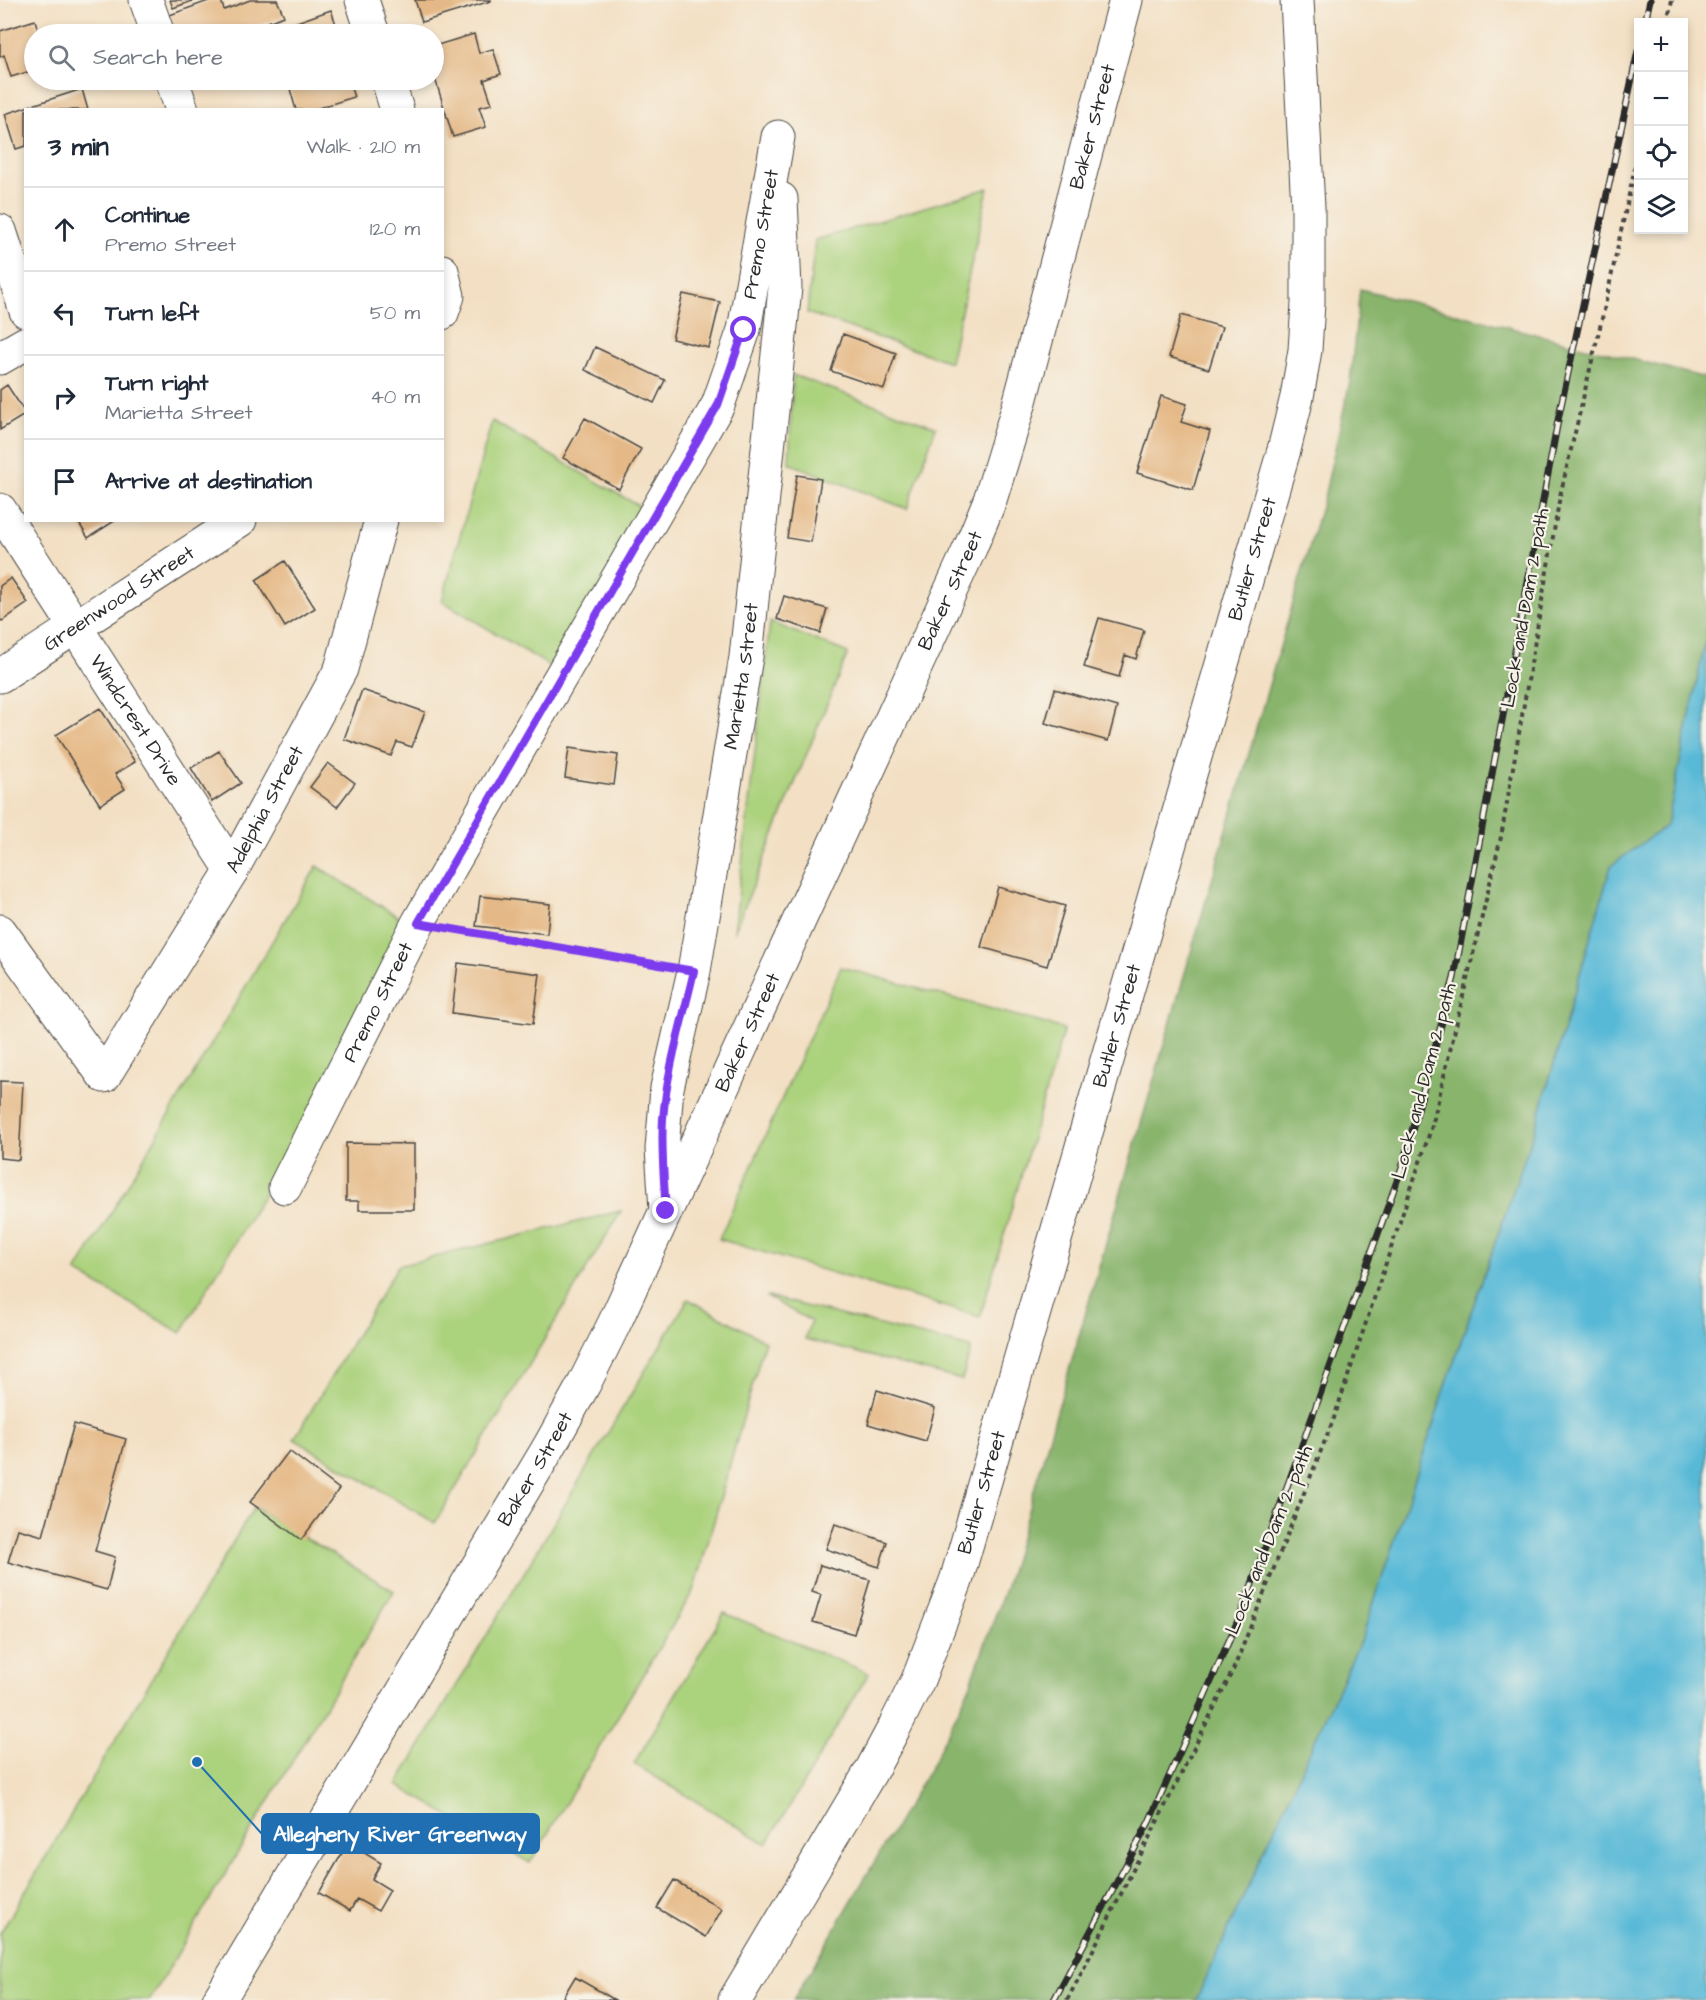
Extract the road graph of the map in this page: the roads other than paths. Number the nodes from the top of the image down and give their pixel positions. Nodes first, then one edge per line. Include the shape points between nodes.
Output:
1 (146, 0) edge
2 (362, 0) edge
3 (1126, 0) edge
4 (1297, 0) edge
5 (154, 24) edge
6 (370, 24) edge
7 (175, 90) edge
8 (391, 90) edge
9 (181, 108) edge
10 (396, 108) edge
11 (778, 137) joint
12 (0, 231) edge
13 (444, 280) edge
14 (24, 305) edge
15 (444, 308) edge
16 (24, 344) edge
17 (0, 358) edge
18 (0, 510) edge
19 (237, 522) edge
20 (380, 522) edge
21 (76, 628) junction
22 (0, 676) edge
23 (231, 870) junction
24 (0, 931) edge
25 (285, 1187) dead end
26 (666, 1211) junction
27 (219, 2000) edge
28 (735, 2000) edge

1 - 5 main road
2 - 6 main road
3 - 26 main road, Baker Street via 1019,405 990,500
4 - 28 main road, Butler Street via 1308,208 1308,303 1297,397 1284,450 949,1601 918,1680 871,1771
7 - 9 main road
8 - 10 main road
11 - 25 main road, Premo Street via 744,330 718,405 418,923
11 - 26 main road, Marietta Street via 785,288 746,657 694,971 663,1118
12 - 14 main road
13 - 15 main road via 448,296
16 - 17 main road
18 - 21 main road, Windcrest Drive
19 - 21 main road, Greenwood Street
20 - 23 main road, Adelphia Street via 341,669
21 - 22 main road, Greenwood Street
21 - 23 main road, Windcrest Drive
23 - 24 main road, Adelphia Street via 104,1076
26 - 27 main road, Baker Street via 614,1324 549,1447

